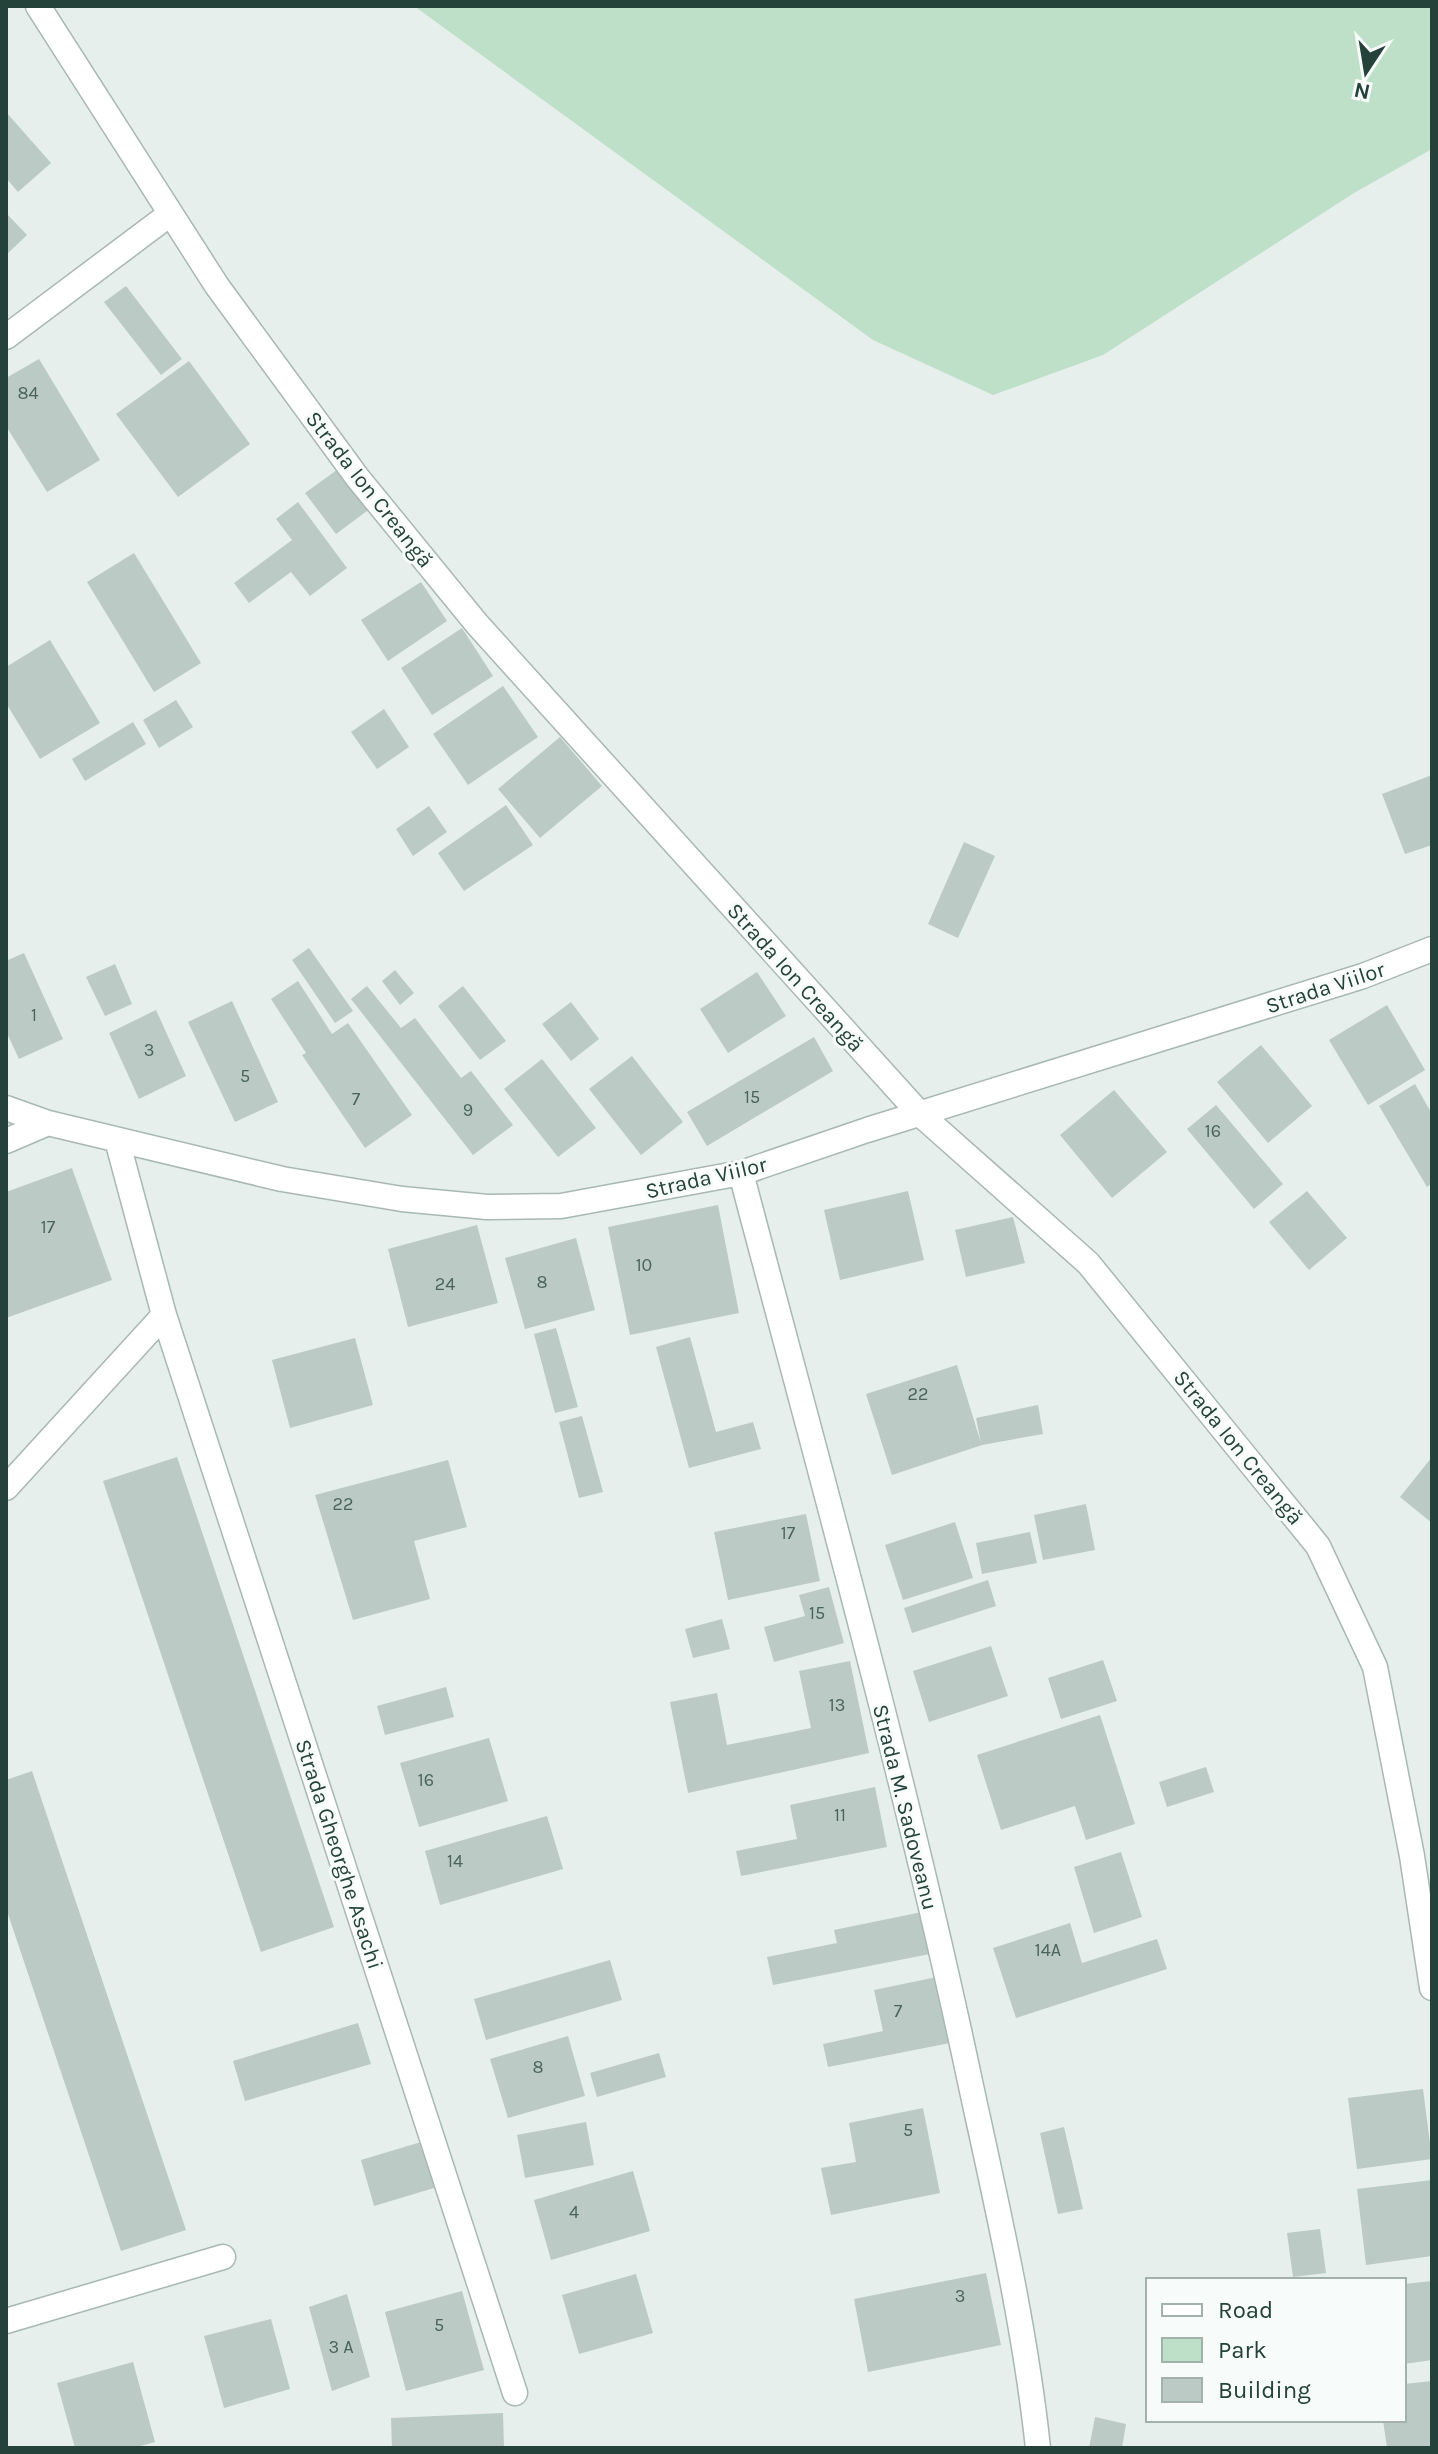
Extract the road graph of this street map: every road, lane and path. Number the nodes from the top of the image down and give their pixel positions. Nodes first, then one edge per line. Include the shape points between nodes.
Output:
1 (38, 6) edge
2 (170, 214) junction
3 (6, 337) edge
4 (1432, 949) edge
5 (6, 1108) edge
6 (920, 1114) junction
7 (48, 1123) junction
8 (117, 1140) junction
9 (6, 1141) edge
10 (741, 1173) junction
11 (164, 1315) junction
12 (6, 1488) edge
13 (1432, 1988) edge
14 (223, 2257) dead end
15 (6, 2321) edge
16 (515, 2393) dead end
17 (1038, 2448) edge

1 - 2 street, Strada Ion Creangă
2 - 3 street
2 - 6 street, Strada Ion Creangă via 357,477 477,624
4 - 6 street, Strada Viilor via 1363,976
5 - 7 street, Strada Viilor
6 - 10 street, Strada Viilor
6 - 13 street, Strada Ion Creangă via 1088,1263 1318,1546 1375,1667
7 - 8 street, Strada Viilor
7 - 9 street
8 - 10 street, Strada Viilor via 282,1179 487,1207 561,1206
8 - 11 street, Strada Gheorghe Asachi
10 - 17 street, Strada M. Sadoveanu via 856,1605 951,1992 1022,2330
11 - 12 street
11 - 16 street, Strada Gheorghe Asachi
14 - 15 street

